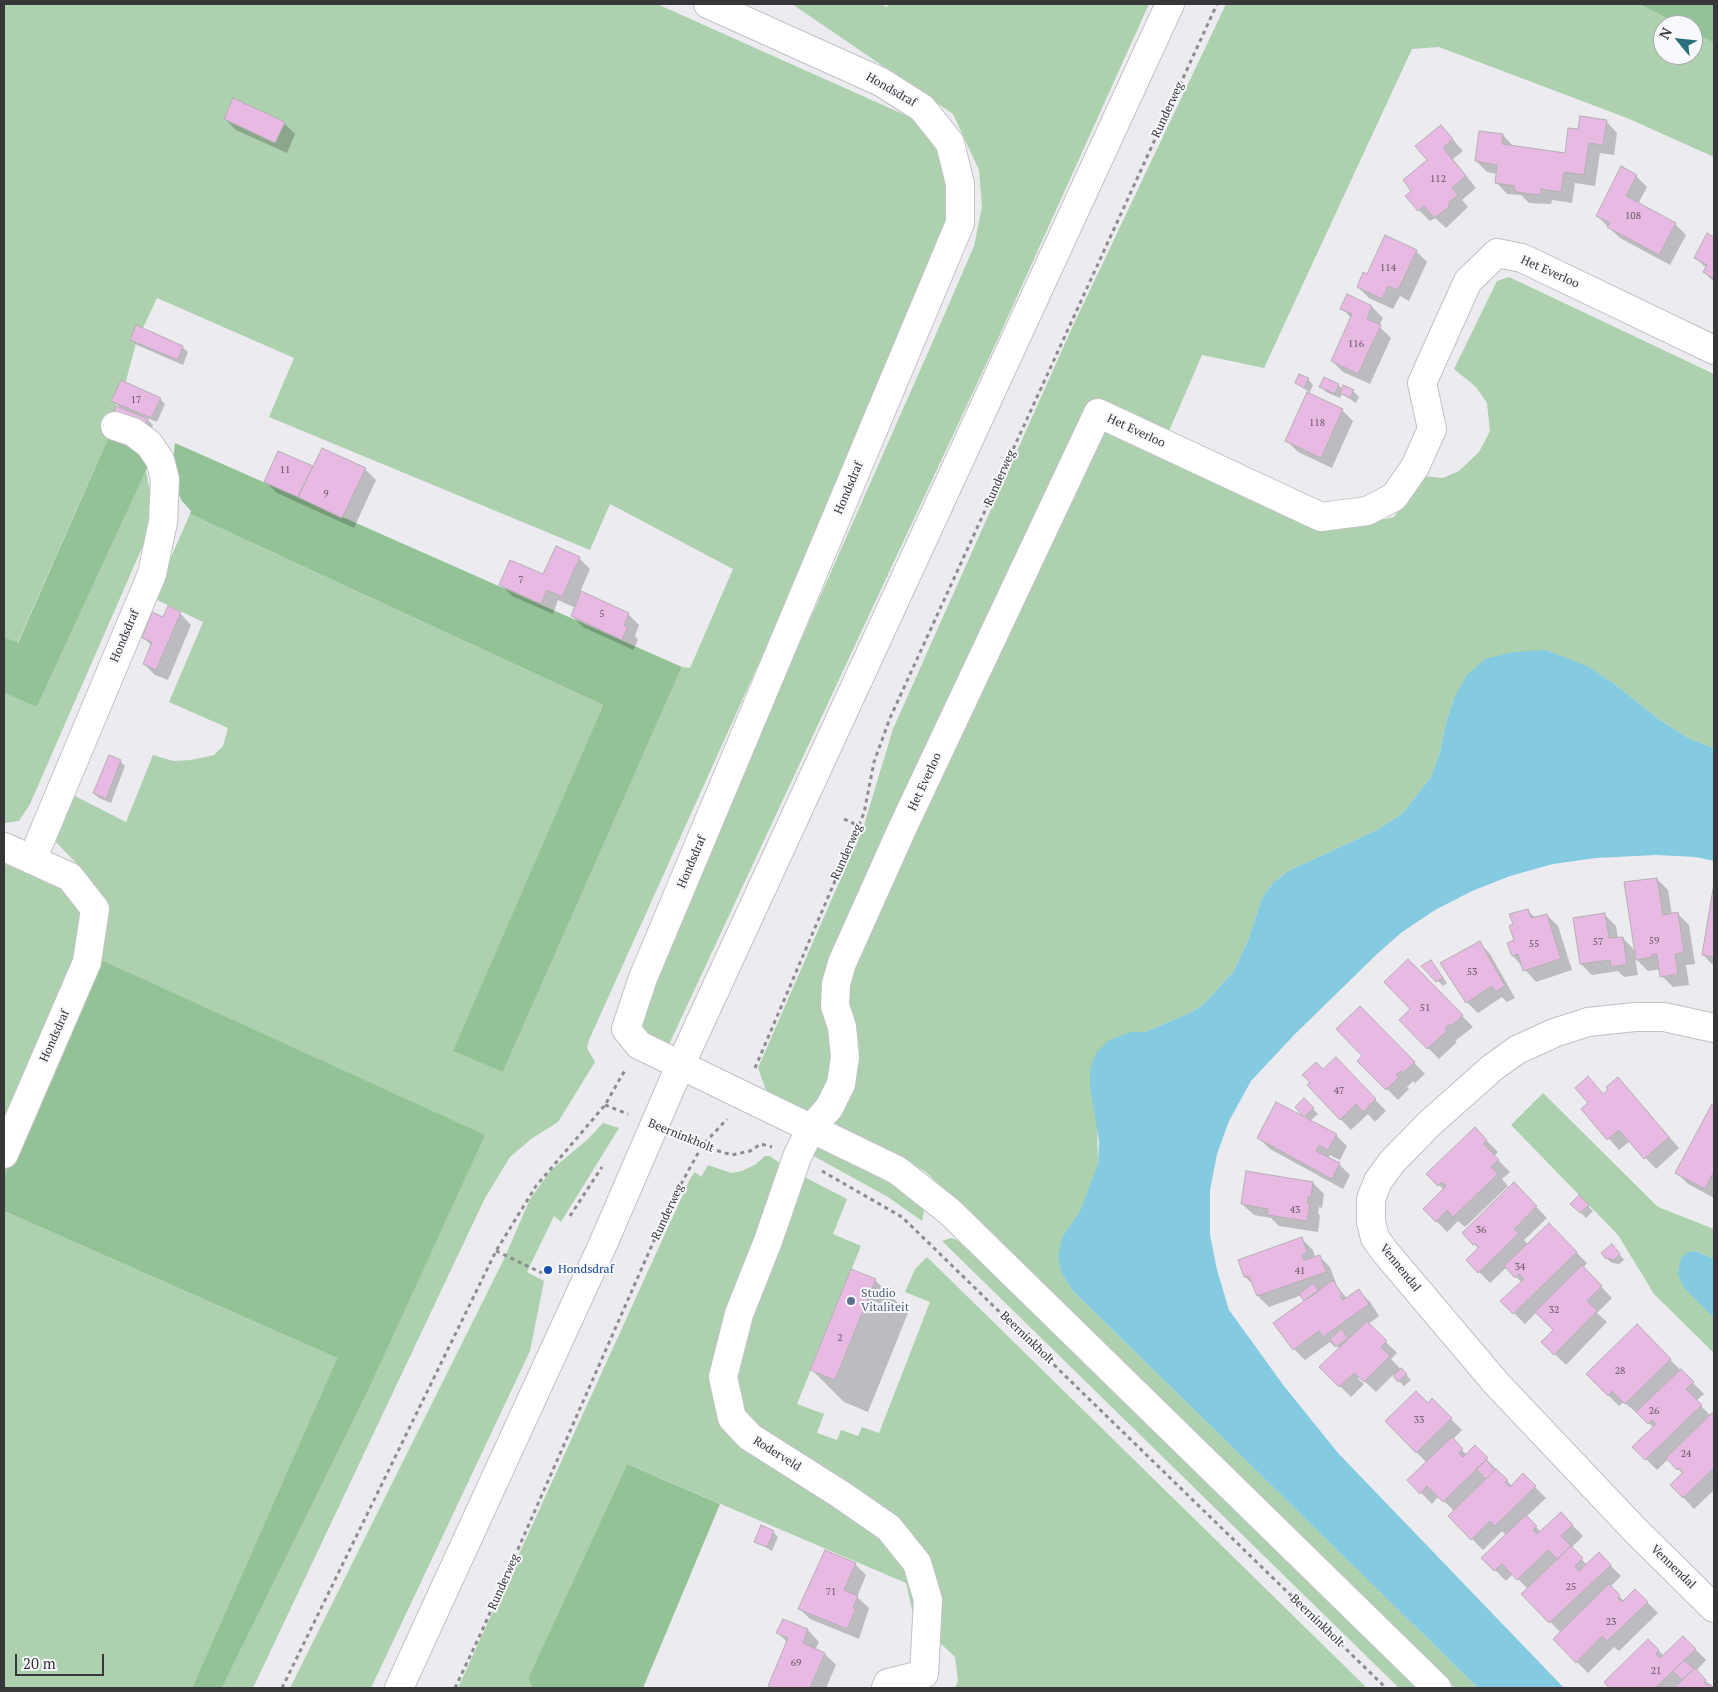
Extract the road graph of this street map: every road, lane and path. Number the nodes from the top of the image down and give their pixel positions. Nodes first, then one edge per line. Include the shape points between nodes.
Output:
1 (708, 4) edge
2 (1170, 4) edge
3 (1217, 4) edge
4 (743, 11) edge
5 (1714, 350) edge
6 (114, 426) dead end
7 (844, 819) dead end
8 (858, 826) junction
9 (4, 847) edge
10 (32, 860) junction
11 (1714, 1028) edge
12 (639, 1045) junction
13 (680, 1066) junction
14 (742, 1097) junction
15 (605, 1105) junction
16 (654, 1125) junction
17 (811, 1128) junction
18 (702, 1146) junction
19 (4, 1154) edge
20 (797, 1157) junction
21 (496, 1251) junction
22 (542, 1273) dead end
23 (1714, 1608) edge
24 (282, 1688) edge
25 (399, 1688) edge
26 (455, 1688) edge
27 (886, 1688) edge
28 (1386, 1688) edge
29 (1437, 1688) edge

1 - 4 street, Hondsdraf
2 - 13 street
3 - 8 path, Runderweg via 890,718 874,762 864,813
4 - 12 street, Hondsdraf via 881,82 922,108 950,143 960,184 960,223 643,978 626,1030
5 - 17 street, Het Everloo via 1546,268 1522,258 1497,253 1468,281 1422,383 1432,429 1415,467 1394,497 1367,511 1321,517 1098,413 842,963 836,984 835,1006 846,1057 841,1084 830,1108
6 - 10 street, Hondsdraf via 133,432 149,444 160,460 165,479 163,522 152,574
7 - 8 path
8 - 14 path, Runderweg
9 - 10 street, Hondsdraf
10 - 19 street, Hondsdraf via 70,877 96,909 88,962
11 - 23 street, Vennendal via 1664,1017 1635,1016 1588,1022 1517,1050 1429,1124 1392,1162 1378,1181 1371,1199 1371,1222 1375,1238 1386,1253 1496,1383
12 - 13 street
12 - 15 path
13 - 14 street
13 - 16 street
14 - 17 street
14 - 18 path, Runderweg via 735,1110
15 - 16 path, Beerninkholt
15 - 21 path via 536,1186
16 - 18 path, Beerninkholt
16 - 25 street via 603,1244
17 - 20 street, Roderveld
17 - 29 street via 897,1170 950,1212
18 - 20 path, Beerninkholt via 732,1155 750,1151 761,1144
18 - 26 path, Runderweg via 671,1202
20 - 27 street, Roderveld via 740,1314 723,1377 732,1418 750,1437 889,1528 917,1563 928,1600 924,1674 888,1683
20 - 28 path, Beerninkholt via 902,1216
21 - 22 path
21 - 24 path

